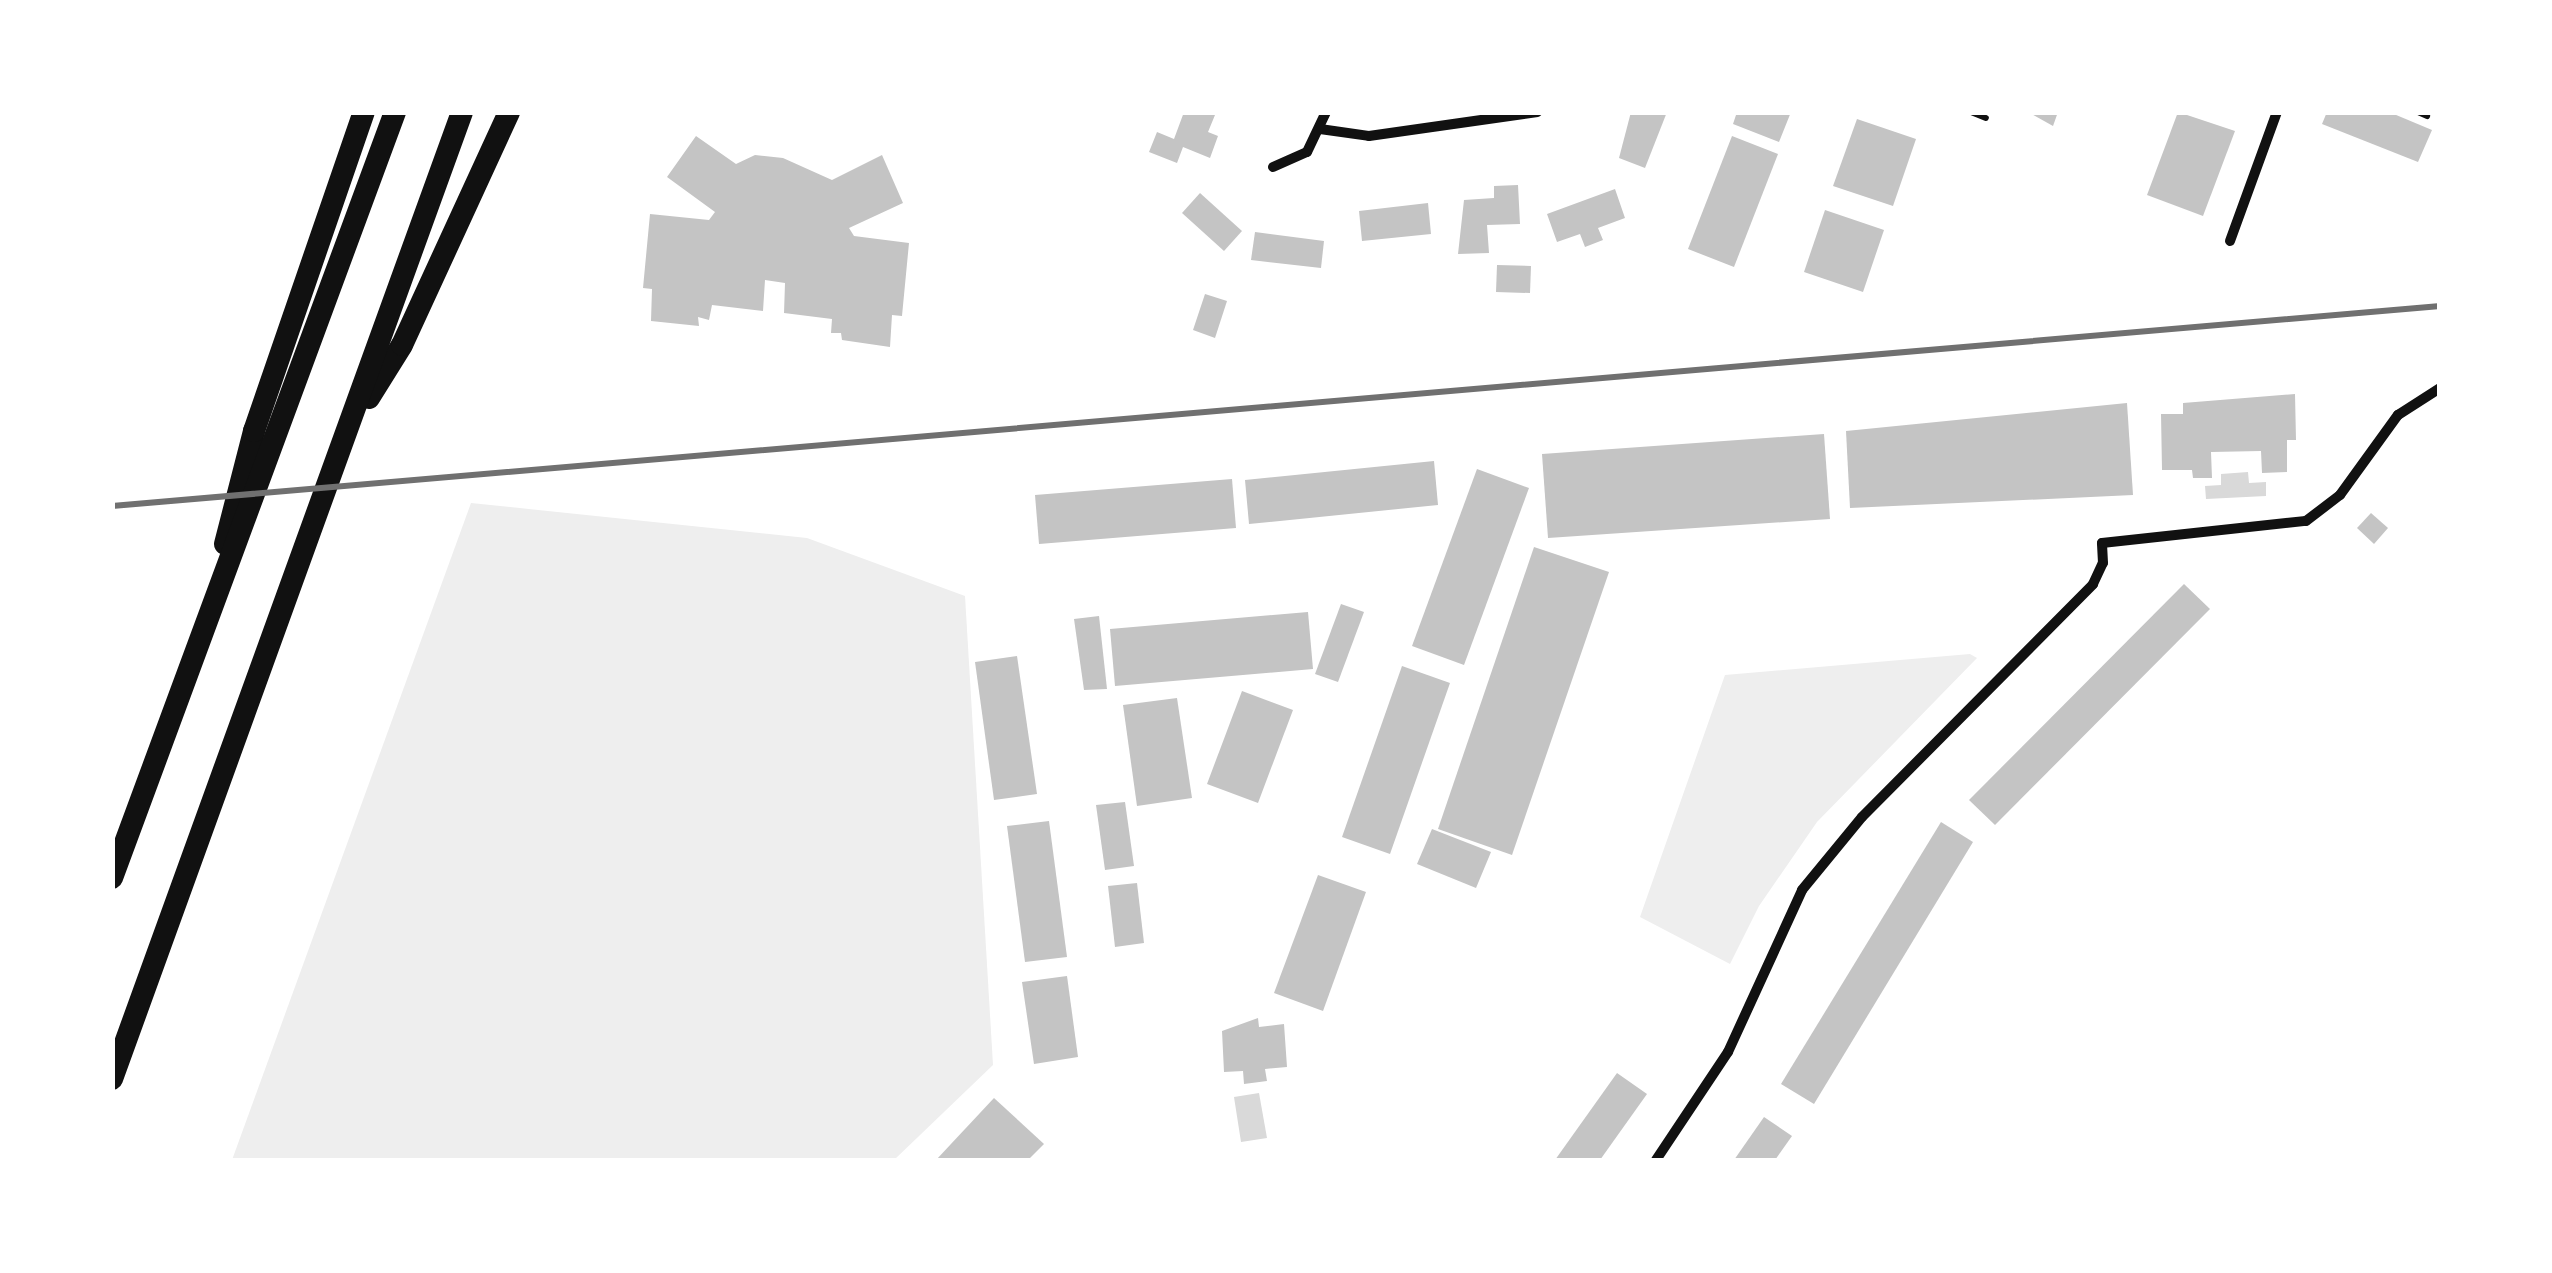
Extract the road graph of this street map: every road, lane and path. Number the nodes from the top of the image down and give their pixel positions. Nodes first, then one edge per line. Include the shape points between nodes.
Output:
1 (364, 112) edge
2 (395, 112) edge
3 (462, 112) edge
4 (508, 112) edge
5 (1326, 112) edge
6 (1538, 112) edge
7 (1972, 112) edge
8 (2277, 112) edge
9 (2418, 112) edge
10 (2427, 116) dead end
11 (1986, 118) dead end
12 (1320, 129) junction
13 (1274, 167) dead end
14 (2230, 241) dead end
15 (2440, 388) edge
16 (346, 435) junction
17 (189, 683) junction
18 (112, 878) edge
19 (112, 1079) edge
20 (1656, 1160) edge

1 - 17 highway via 254,432
2 - 17 highway
3 - 16 highway
4 - 16 highway via 402,346
5 - 12 street
6 - 12 street via 1369,136
7 - 11 lane
8 - 14 street
9 - 10 lane
12 - 13 street via 1307,152
15 - 20 street via 2398,415 2340,495 2306,520 2102,543 2103,562 2093,584 1862,817 1802,890 1728,1052
16 - 19 highway
17 - 18 highway

